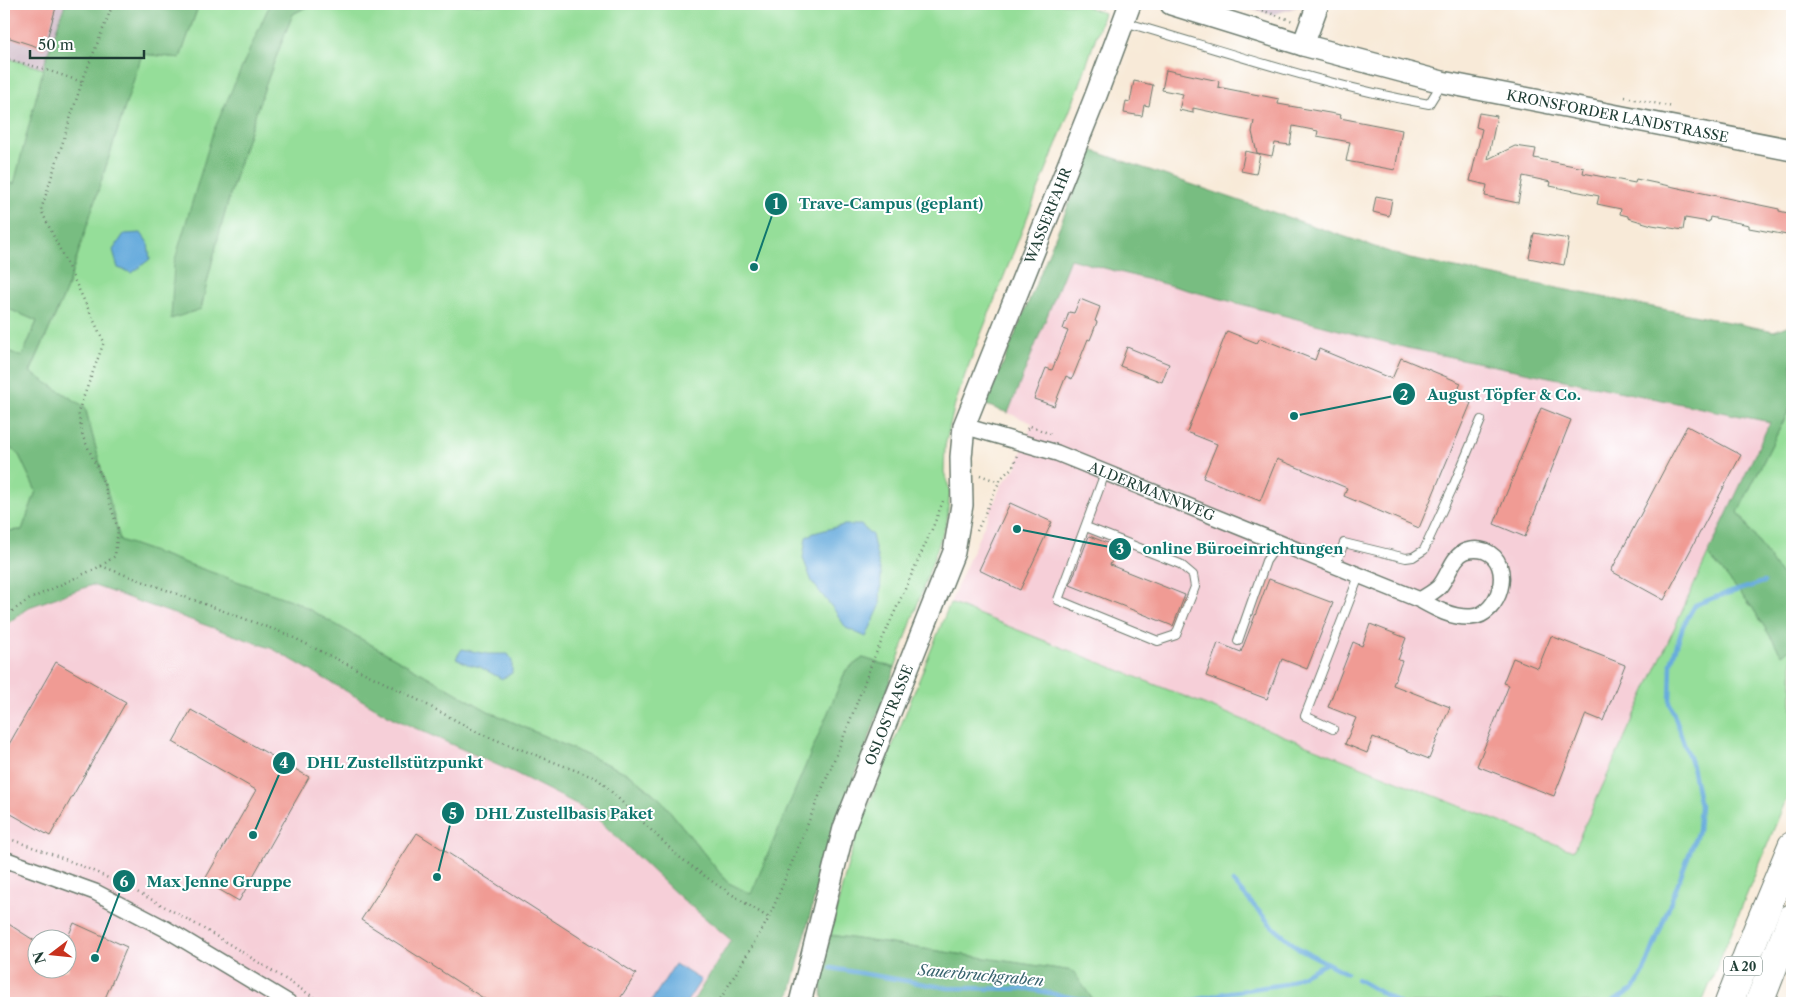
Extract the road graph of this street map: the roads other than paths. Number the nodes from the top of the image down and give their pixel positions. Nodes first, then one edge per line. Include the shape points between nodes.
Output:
1 (1171, 4) edge
2 (1318, 4) edge
3 (1122, 14) edge
4 (1306, 36) junction
5 (1442, 82) junction
6 (1792, 150) edge
7 (1481, 420) dead end
8 (964, 426) junction
9 (1105, 473) junction
10 (1086, 527) junction
11 (1278, 544) junction
12 (1334, 566) junction
13 (1359, 576) junction
14 (1420, 600) junction
15 (1238, 641) dead end
16 (1333, 729) dead end
17 (1792, 846) edge
18 (4, 859) edge
19 (1792, 918) edge
20 (288, 1003) edge
21 (800, 1003) edge
22 (1729, 1003) edge
23 (1759, 1003) edge

1 - 4 street, KRONSFORDER LANDSTRASSE
2 - 4 street
3 - 5 lane via 1255,62 1384,96 1429,104
3 - 8 street, WASSERFAHR
4 - 5 street, KRONSFORDER LANDSTRASSE
5 - 6 street, KRONSFORDER LANDSTRASSE
7 - 12 lane via 1424,550 1406,558 1344,543
8 - 9 street, ALDERMANNWEG via 1057,453
8 - 21 street, OSLOSTRASSE via 962,505 954,552 844,828
9 - 10 lane
9 - 11 street, ALDERMANNWEG
10 - 10 lane via 1058,600 1158,641 1176,635 1196,587 1193,575 1180,564
11 - 12 street, ALDERMANNWEG
11 - 15 lane via 1266,561
12 - 13 street, ALDERMANNWEG
13 - 14 street, ALDERMANNWEG
13 - 16 lane via 1305,716
14 - 14 street, ALDERMANNWEG via 1451,615 1481,615 1489,610 1497,596 1502,575 1500,566 1491,554 1482,550 1465,551 1459,555 1439,587
17 - 22 highway, A 20
18 - 20 street via 95,892 166,929
19 - 23 highway, A 20

